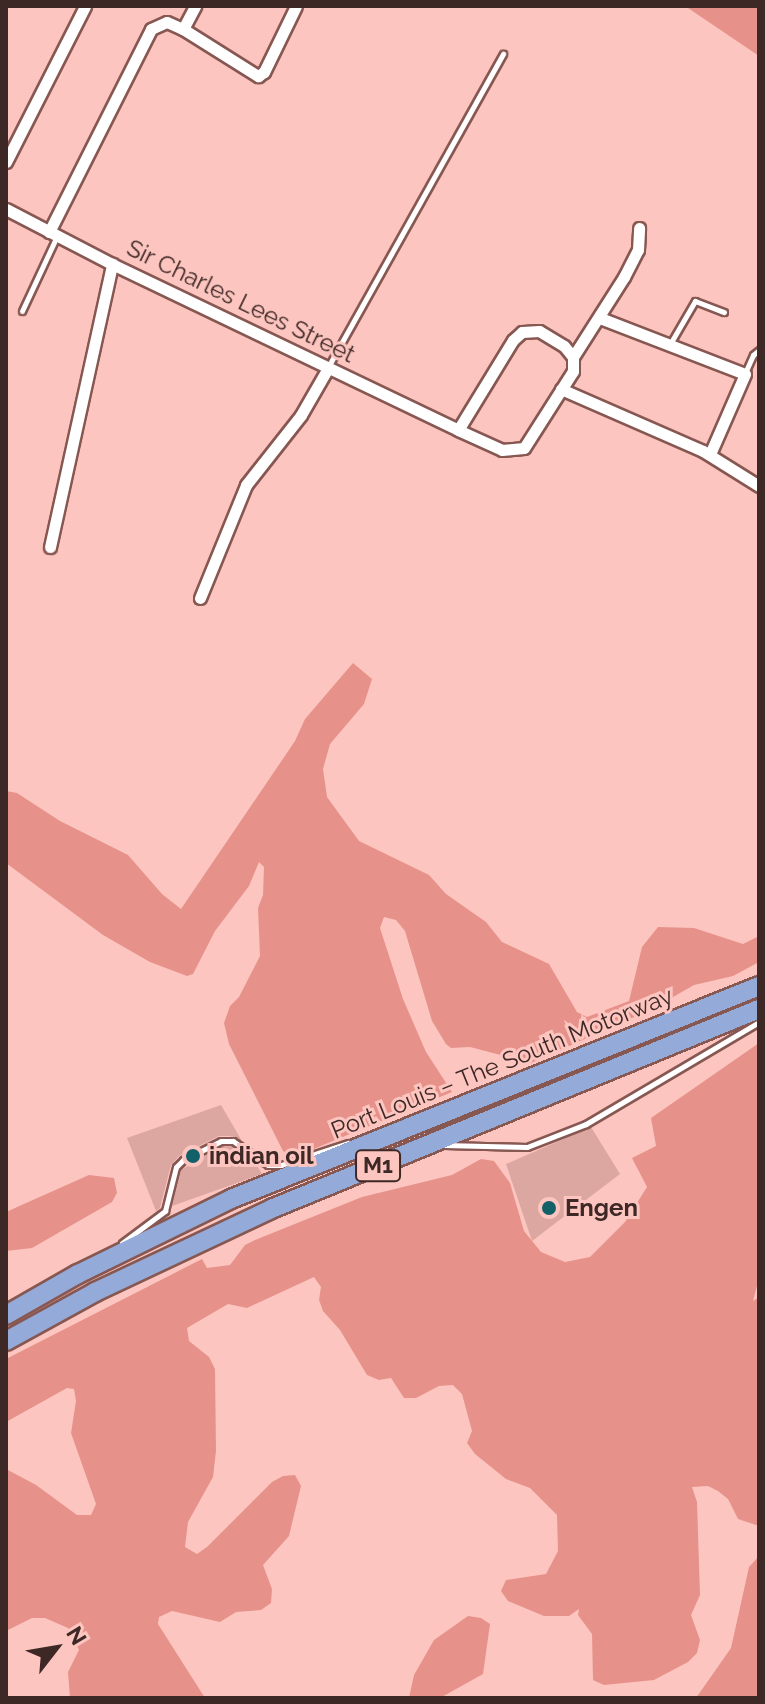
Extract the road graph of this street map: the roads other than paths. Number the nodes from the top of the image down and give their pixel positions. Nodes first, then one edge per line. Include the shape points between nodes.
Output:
1 (85, 6) edge
2 (195, 6) edge
3 (296, 6) edge
4 (183, 29) junction
5 (503, 54) dead end
6 (6, 162) edge
7 (6, 209) edge
8 (639, 228) dead end
9 (53, 234) junction
10 (112, 264) junction
11 (22, 311) dead end
12 (724, 312) dead end
13 (600, 318) junction
14 (669, 345) junction
15 (759, 350) edge
16 (573, 357) junction
17 (328, 368) junction
18 (745, 374) junction
19 (561, 389) junction
20 (458, 430) junction
21 (710, 454) junction
22 (759, 486) edge
23 (50, 547) dead end
24 (200, 598) dead end
25 (759, 986) edge
26 (759, 1009) edge
27 (759, 1022) edge
28 (397, 1130) junction
29 (430, 1145) junction
30 (78, 1274) junction
31 (6, 1315) edge
32 (6, 1341) edge

1 - 6 street
2 - 4 street
3 - 4 street via 258,76
4 - 9 street via 167,22 151,29
5 - 17 lane
7 - 9 street, Sir Charles Lees Street
8 - 13 street, Sir Charles Lees Street via 638,250
9 - 10 street, Sir Charles Lees Street
9 - 11 lane
10 - 17 street, Sir Charles Lees Street
10 - 23 street
12 - 14 lane via 695,301
13 - 14 street
13 - 16 street, Sir Charles Lees Street
14 - 18 street
15 - 18 lane
16 - 19 street, Sir Charles Lees Street via 573,371
16 - 20 street via 539,331 522,332
17 - 20 street, Sir Charles Lees Street
17 - 24 street via 301,415 246,485
18 - 21 street
19 - 20 street, Sir Charles Lees Street via 524,448 502,450
19 - 21 street
21 - 22 street
25 - 28 highway, Port Louis – The South Motorway / M1
26 - 29 highway, Port Louis – The South Motorway / M1
27 - 29 lane via 586,1124 527,1147
28 - 30 highway, Port Louis – The South Motorway / M1 via 231,1199
28 - 30 lane via 281,1165 268,1165 233,1141 221,1141 176,1167 165,1211
29 - 32 highway, Port Louis – The South Motorway / M1 via 271,1209 95,1292
30 - 31 highway, Port Louis – The South Motorway / M1

